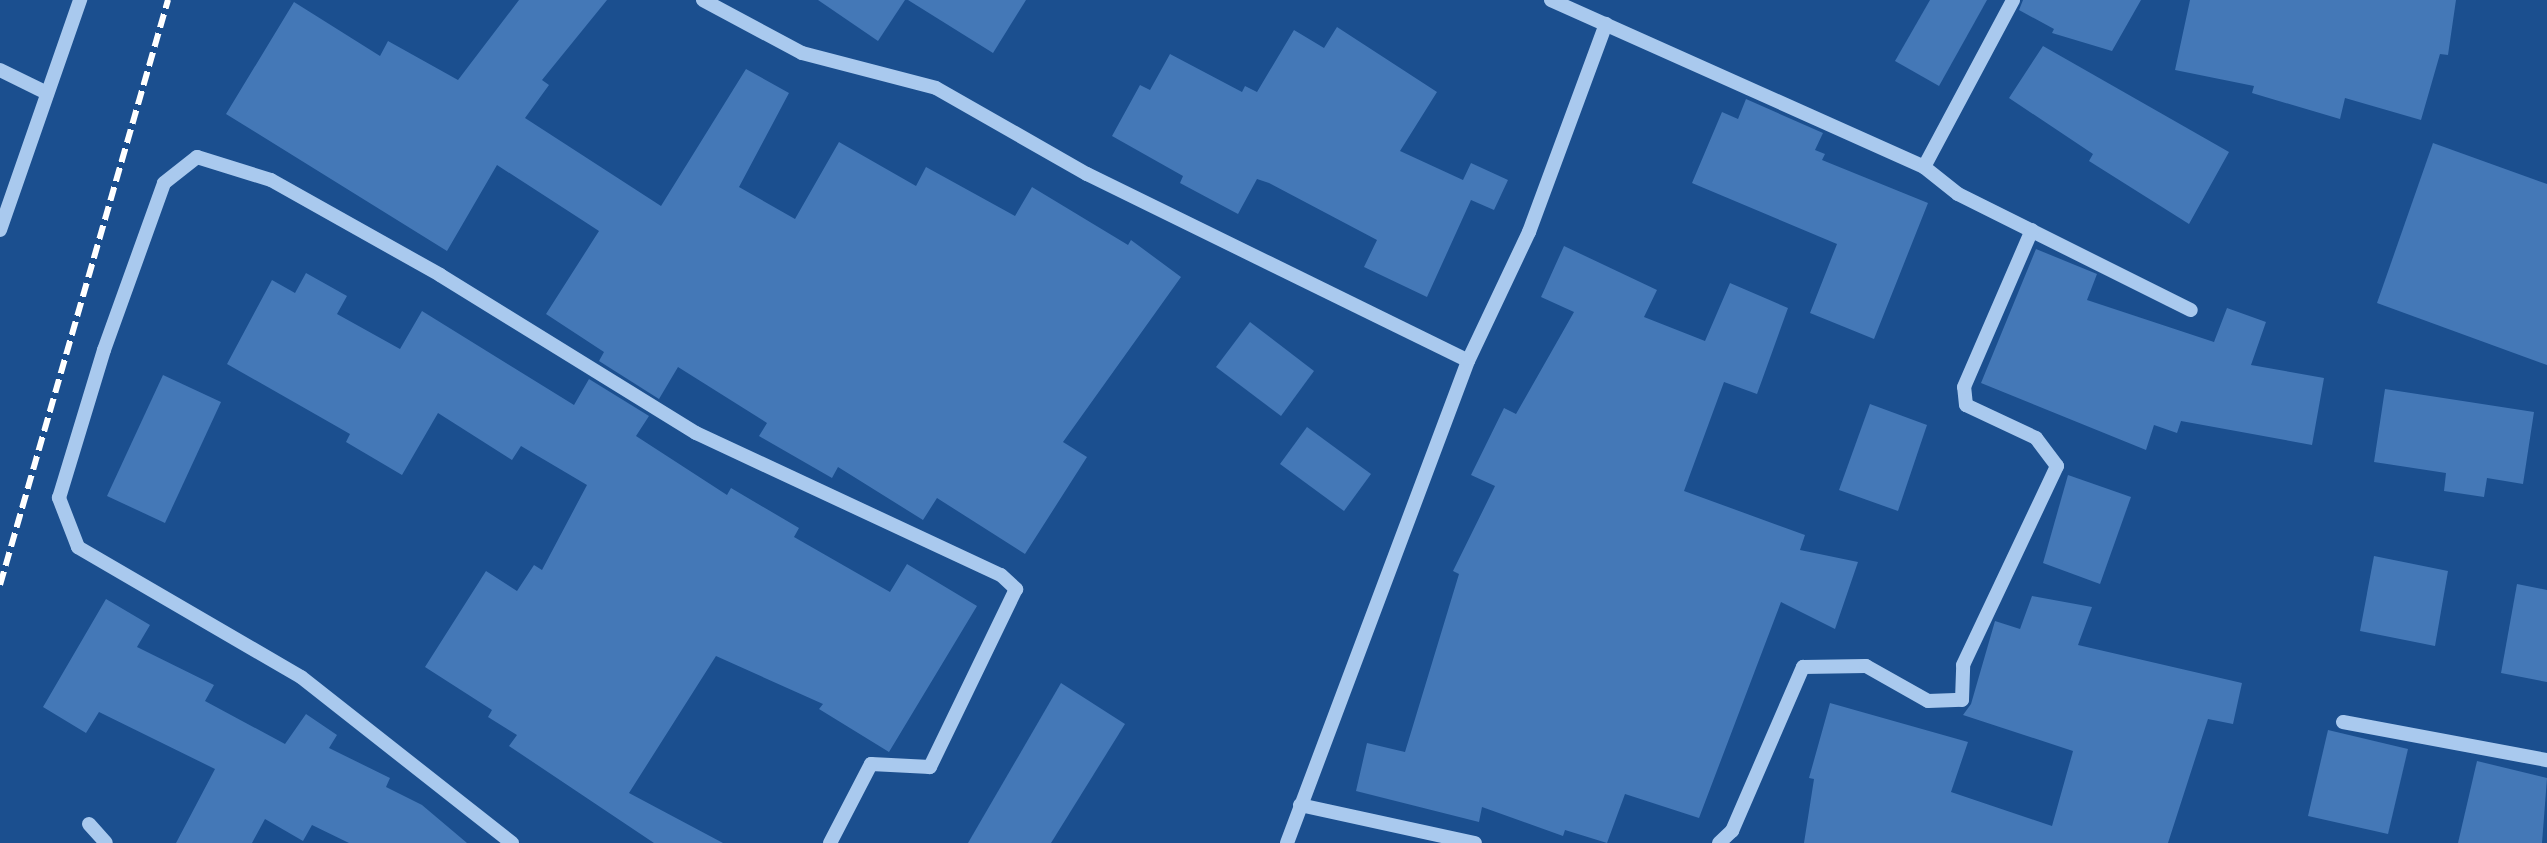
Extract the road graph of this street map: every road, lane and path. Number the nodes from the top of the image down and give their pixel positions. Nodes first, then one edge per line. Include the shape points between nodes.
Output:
1 (80, 0) edge
2 (703, 0) edge
3 (1551, 0) edge
4 (2013, 0) edge
5 (1606, 24) junction
6 (0, 70) edge
7 (47, 93) junction
8 (1924, 167) junction
9 (0, 230) edge
10 (2032, 230) junction
11 (2191, 310) dead end
12 (1468, 361) junction
13 (2343, 722) dead end
14 (2547, 760) edge
15 (1300, 805) junction
16 (89, 824) dead end
17 (106, 843) edge
18 (512, 843) edge
19 (830, 843) edge
20 (1287, 843) edge
21 (1475, 843) edge
22 (1719, 843) edge

1 - 7 street
2 - 12 street via 802,53 936,88 1087,174
3 - 5 street
4 - 8 street
5 - 8 street
5 - 12 street via 1529,232
6 - 7 street
7 - 9 street
8 - 10 street via 1958,194
10 - 11 street
10 - 22 street via 1964,387 1966,405 2036,438 2057,466 1963,665 1962,700 1928,701 1866,666 1803,667 1732,831
12 - 15 street
13 - 14 street
15 - 20 street
15 - 21 street
16 - 17 street
18 - 19 street via 301,677 78,547 59,498 104,350 164,183 197,157 271,180 453,282 696,433 1001,575 1016,589 930,767 871,764

